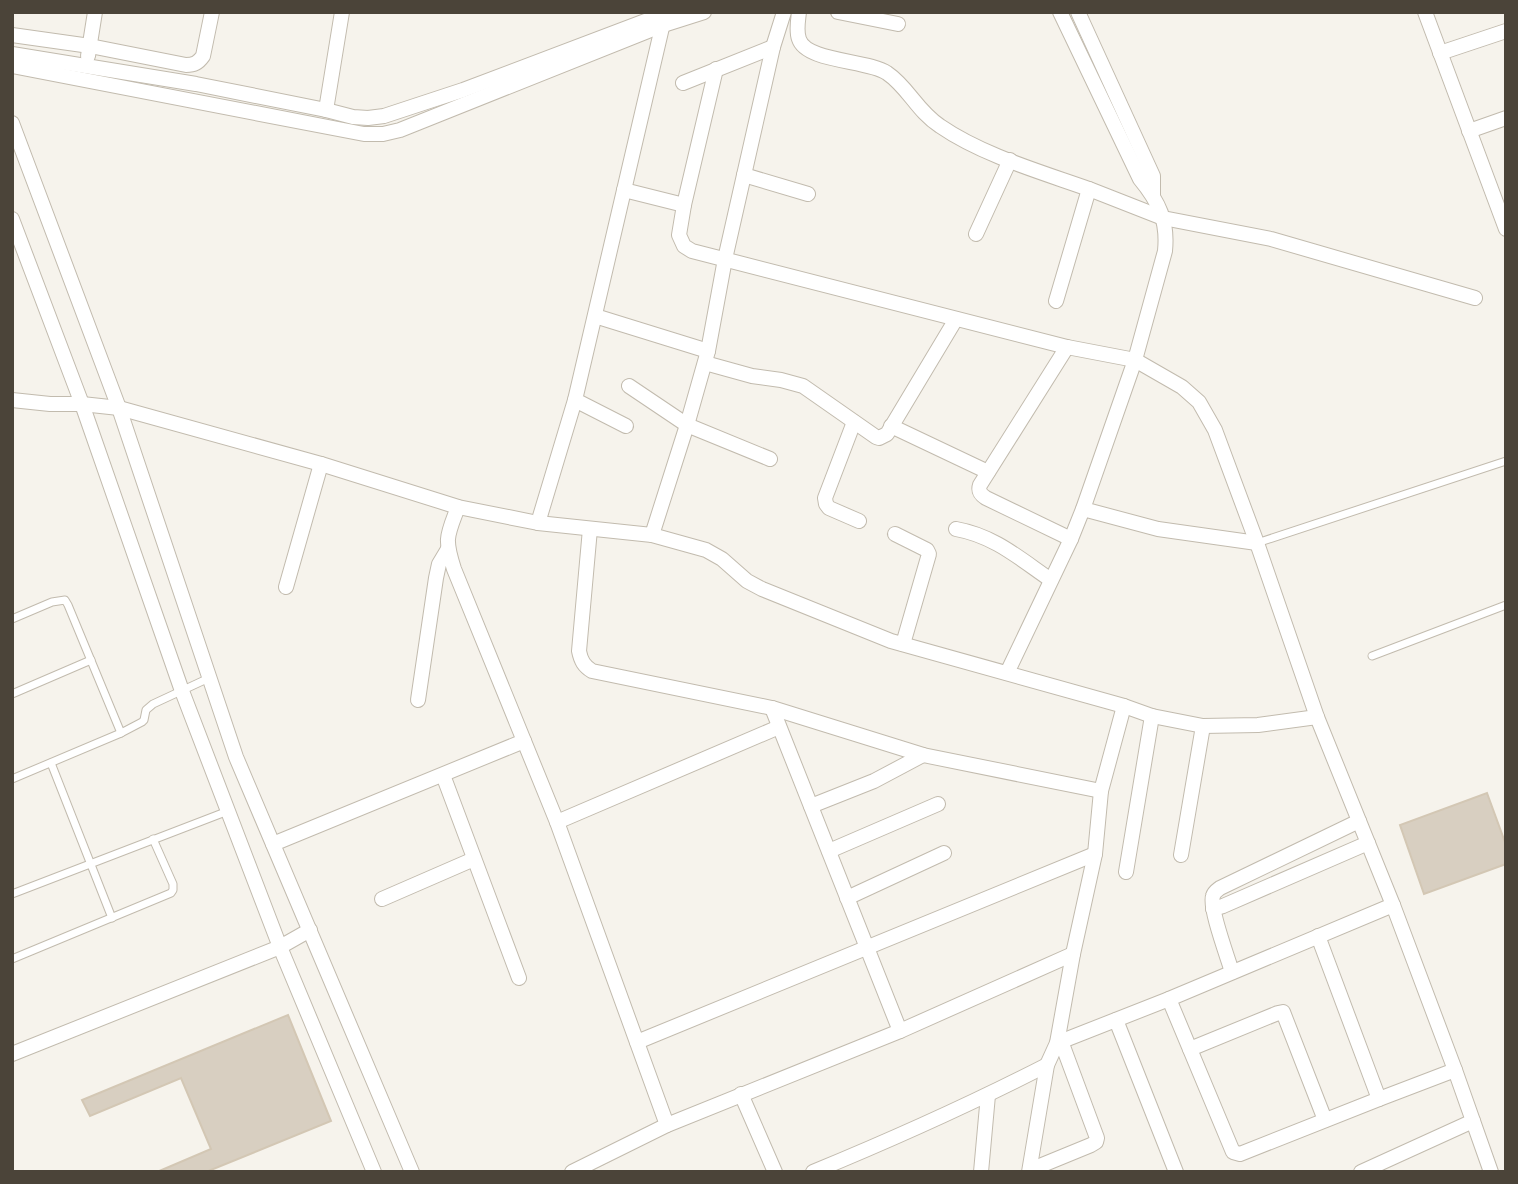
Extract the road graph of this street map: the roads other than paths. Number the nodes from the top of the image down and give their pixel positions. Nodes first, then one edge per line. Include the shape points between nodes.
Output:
1 (95, 12) edge
2 (212, 12) edge
3 (342, 12) edge
4 (704, 12) edge
5 (784, 12) edge
6 (799, 12) edge
7 (838, 12) edge
8 (1060, 12) edge
9 (1078, 12) edge
10 (1425, 12) edge
11 (666, 17) edge
12 (898, 24) dead end
13 (1506, 31) edge
14 (12, 35) edge
15 (90, 46) junction
16 (773, 47) junction
17 (1440, 53) junction
18 (12, 54) edge
19 (12, 66) edge
20 (716, 69) junction
21 (85, 73) junction
22 (683, 83) dead end
23 (326, 110) junction
24 (395, 113) junction
25 (1506, 118) edge
26 (12, 123) edge
27 (400, 130) junction
28 (1469, 131) junction
29 (1010, 160) junction
30 (744, 175) junction
31 (624, 190) junction
32 (1089, 190) junction
33 (808, 194) dead end
34 (1153, 195) junction
35 (684, 205) junction
36 (1163, 218) junction
37 (12, 219) edge
38 (1506, 229) edge
39 (976, 234) dead end
40 (725, 259) junction
41 (1475, 299) dead end
42 (1056, 301) dead end
43 (595, 316) junction
44 (956, 319) junction
45 (1067, 347) junction
46 (706, 357) junction
47 (1135, 360) junction
48 (629, 386) dead end
49 (12, 400) edge
50 (575, 400) junction
51 (82, 404) junction
52 (119, 408) junction
53 (854, 422) junction
54 (687, 425) junction
55 (626, 426) dead end
56 (891, 426) junction
57 (770, 459) dead end
58 (1504, 461) edge
59 (321, 464) junction
60 (1506, 471) edge
61 (988, 472) junction
62 (458, 507) junction
63 (1083, 509) junction
64 (859, 521) dead end
65 (538, 523) junction
66 (590, 529) junction
67 (956, 529) dead end
68 (895, 534) dead end
69 (652, 535) junction
70 (1070, 539) junction
71 (1257, 543) junction
72 (447, 549) junction
73 (1051, 580) junction
74 (286, 587) dead end
75 (1506, 605) edge
76 (12, 619) edge
77 (903, 644) junction
78 (1371, 656) dead end
79 (91, 660) junction
80 (1007, 673) junction
81 (210, 678) junction
82 (182, 691) junction
83 (12, 694) edge
84 (418, 699) dead end
85 (1124, 706) junction
86 (772, 708) junction
87 (1152, 716) junction
88 (1317, 717) junction
89 (1203, 726) junction
90 (779, 727) junction
91 (121, 733) junction
92 (524, 741) junction
93 (923, 755) junction
94 (51, 763) junction
95 (443, 775) junction
96 (12, 779) edge
97 (1101, 791) junction
98 (938, 804) dead end
99 (811, 806) junction
100 (228, 811) junction
101 (1359, 821) junction
102 (557, 822) junction
103 (153, 839) junction
104 (1368, 843) junction
105 (273, 844) junction
106 (829, 851) junction
107 (944, 853) dead end
108 (1095, 854) junction
109 (1181, 855) dead end
110 (474, 859) junction
111 (91, 862) junction
112 (1126, 872) dead end
113 (12, 894) edge
114 (847, 898) junction
115 (382, 899) dead end
116 (1393, 905) junction
117 (1213, 909) junction
118 (112, 918) junction
119 (310, 930) junction
120 (1318, 936) junction
121 (279, 947) junction
122 (867, 947) junction
123 (1073, 954) junction
124 (12, 959) edge
125 (1233, 972) junction
126 (519, 978) dead end
127 (1169, 999) junction
128 (1116, 1020) junction
129 (900, 1031) junction
130 (637, 1042) junction
131 (1059, 1042) junction
132 (1189, 1049) junction
133 (12, 1054) edge
134 (1047, 1065) junction
135 (1455, 1070) junction
136 (741, 1094) junction
137 (988, 1095) junction
138 (1379, 1099) junction
139 (1325, 1120) junction
140 (1473, 1121) junction
141 (667, 1125) junction
142 (823, 1170) edge
143 (1030, 1171) edge
144 (374, 1172) edge
145 (412, 1172) edge
146 (572, 1172) edge
147 (775, 1172) edge
148 (981, 1172) edge
149 (1176, 1172) edge
150 (1361, 1172) edge
151 (1491, 1172) edge

1 - 15 street
2 - 15 street via 203,56 193,65
3 - 23 street
4 - 11 street
5 - 16 street
6 - 29 street via 799,40 808,50 884,71 940,127
7 - 12 street
8 - 34 street via 1139,180
9 - 34 street via 1153,176
10 - 17 street
11 - 24 street
11 - 27 street
11 - 31 street
13 - 17 street
14 - 15 street
15 - 21 street
16 - 20 street
16 - 30 street
17 - 28 street
18 - 21 street
19 - 21 street
20 - 22 street
20 - 35 street
21 - 23 street via 196,84
21 - 27 street via 364,134
23 - 24 street via 368,118
24 - 27 street
25 - 28 street
26 - 52 street
28 - 38 street
29 - 32 street
29 - 39 street
30 - 33 street
30 - 40 street
31 - 35 street
31 - 43 street
32 - 36 street
32 - 42 street
34 - 36 street
35 - 40 street via 679,235 684,246
36 - 41 street via 1307,249
36 - 47 street via 1166,251
37 - 51 street
40 - 44 street
40 - 46 street
43 - 46 street
43 - 50 street
44 - 45 street
44 - 56 street
45 - 47 street
45 - 61 street
46 - 53 street via 752,376 803,386
46 - 54 street
47 - 63 street
47 - 71 street via 1199,402 1215,430
48 - 54 street
49 - 51 street
50 - 55 street
50 - 65 street
51 - 52 street
51 - 82 street
52 - 59 street
52 - 81 street
53 - 56 street via 879,438
53 - 64 street via 825,498 829,508
54 - 57 street
54 - 69 street
56 - 61 street
58 - 60 lane
58 - 71 lane
59 - 62 street
59 - 74 street
61 - 70 street via 980,485 981,494
62 - 65 street
62 - 72 street
63 - 70 street
63 - 71 street via 1158,529
65 - 66 street
66 - 69 street
66 - 86 street via 579,652 584,666
67 - 73 street via 996,542
68 - 77 street via 929,554
69 - 77 street via 706,550 762,589
70 - 73 street
71 - 88 street
72 - 84 street via 436,578
72 - 92 street
73 - 80 street
75 - 78 lane
76 - 79 lane via 65,600
77 - 80 street
79 - 83 lane
79 - 91 lane
80 - 85 street
81 - 82 lane
81 - 105 street via 236,757
82 - 91 lane via 148,708 142,722
82 - 100 street
85 - 87 street
85 - 97 street
86 - 90 street
86 - 93 street
87 - 89 street
87 - 112 street
88 - 89 street
88 - 101 street
89 - 109 street
90 - 99 street
90 - 102 street
91 - 94 lane
92 - 95 street
92 - 102 street
93 - 97 street
93 - 99 street
94 - 96 lane
94 - 111 lane
95 - 105 street
95 - 110 street
97 - 108 street
98 - 106 street
99 - 106 street
100 - 103 lane
100 - 121 street
101 - 104 street
101 - 117 street via 1220,888 1212,897
102 - 130 street
103 - 111 lane
103 - 118 lane via 173,890
104 - 116 street
104 - 117 street
105 - 119 street
106 - 114 street
107 - 114 street
108 - 122 street
108 - 123 street
110 - 115 street
110 - 126 street
111 - 113 lane
111 - 118 lane
114 - 122 street
116 - 120 street
116 - 135 street
117 - 125 street
118 - 124 lane
119 - 121 street
119 - 145 street
120 - 125 street
120 - 138 street
121 - 133 street
121 - 144 street
122 - 129 street
122 - 130 street
123 - 129 street
123 - 131 street
125 - 127 street
127 - 128 street
127 - 132 street
128 - 131 street
128 - 149 street
129 - 136 street
130 - 141 street
131 - 134 street
131 - 143 street via 1097,1138 1091,1145
132 - 139 street via 1233,1152 1240,1154
132 - 139 street via 1283,1012
134 - 137 street
134 - 143 street
135 - 138 street
135 - 140 street
136 - 141 street
136 - 147 street
137 - 142 street
137 - 148 street
138 - 139 street
140 - 150 street
140 - 151 street
141 - 146 street

